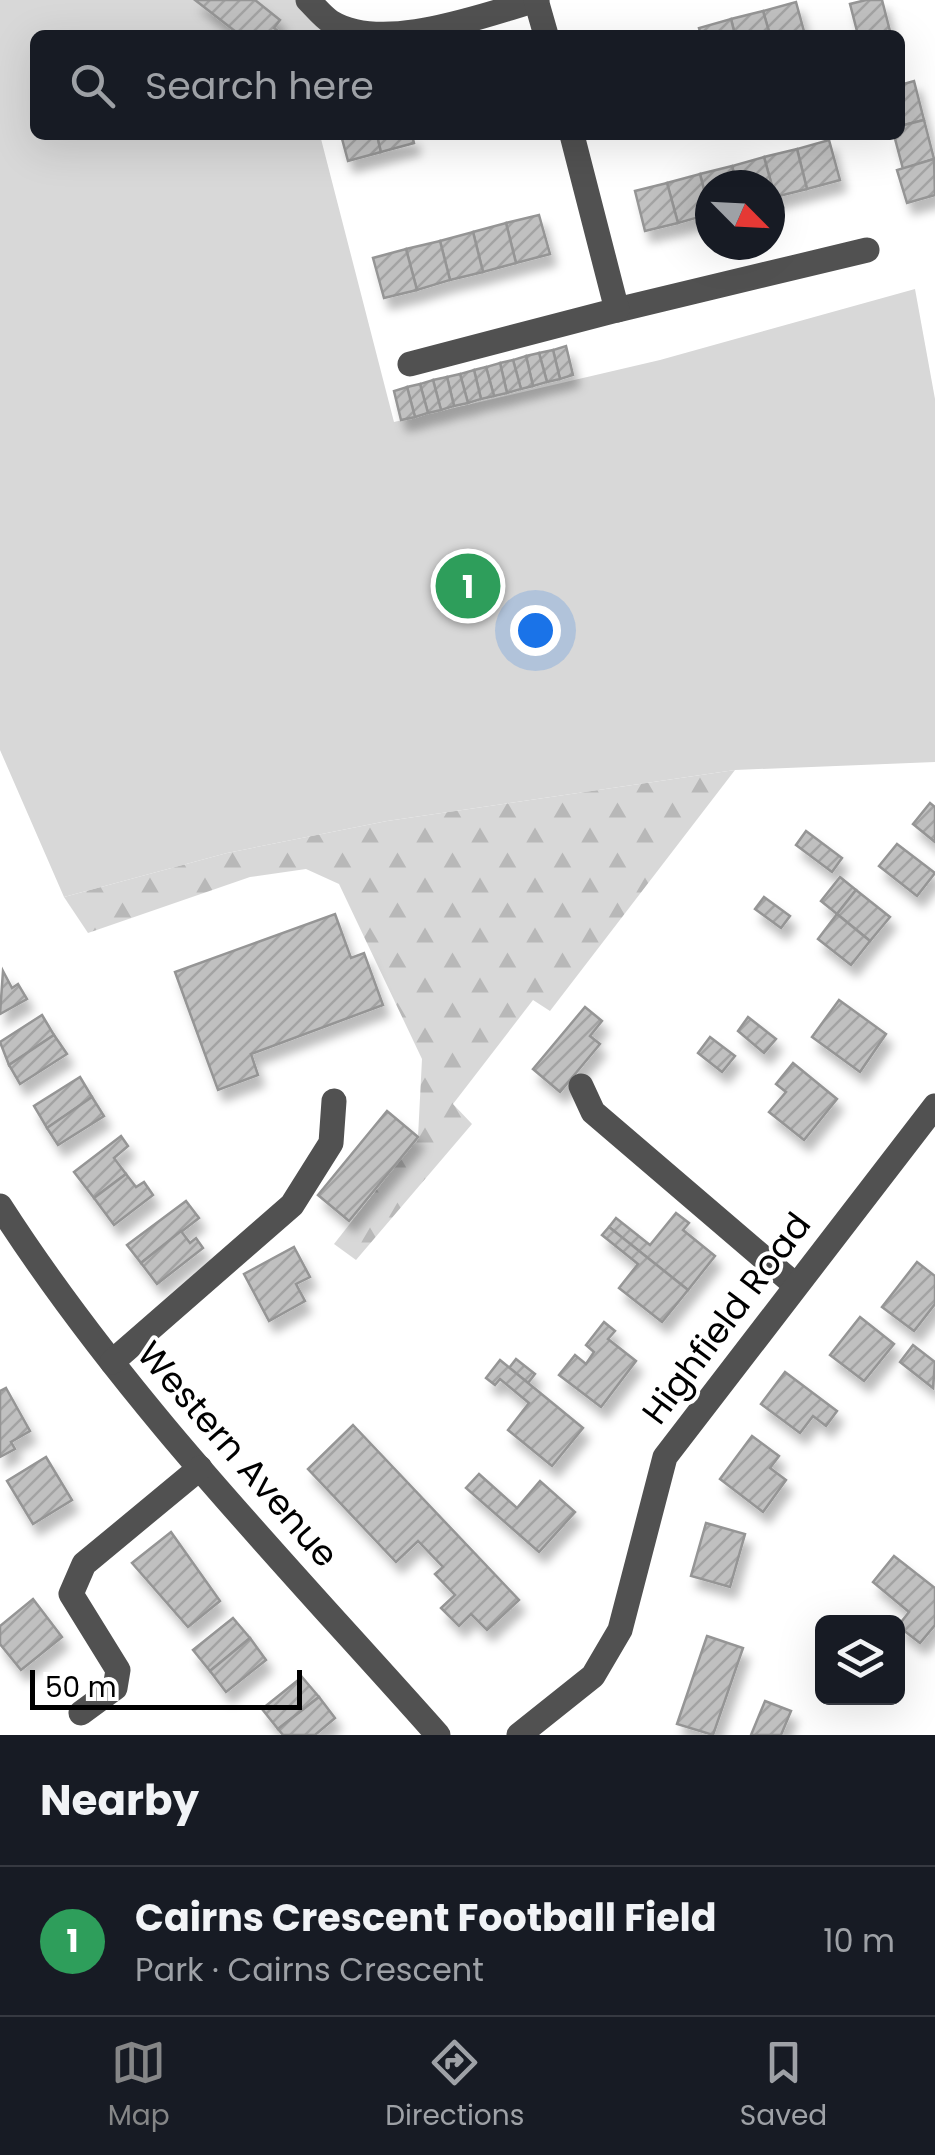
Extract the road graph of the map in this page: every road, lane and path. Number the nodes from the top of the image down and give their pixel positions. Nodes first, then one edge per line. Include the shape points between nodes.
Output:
1 (308, 0) edge
2 (537, 0) edge
3 (362, 30) edge
4 (419, 30) edge
5 (545, 30) edge
6 (573, 140) edge
7 (867, 250) dead end
8 (617, 310) junction
9 (410, 364) dead end
10 (581, 1086) dead end
11 (334, 1100) dead end
12 (935, 1106) edge
13 (0, 1206) edge
14 (794, 1284) junction
15 (112, 1362) junction
16 (200, 1468) junction
17 (81, 1713) dead end
18 (438, 1735) edge
19 (519, 1735) edge

1 - 3 street via 332,23
2 - 4 street
2 - 5 street
6 - 8 street
7 - 8 street
8 - 9 street
10 - 14 street via 593,1112
11 - 15 street via 331,1143 292,1205
12 - 14 street, Highfield Road
13 - 15 street, Western Avenue
14 - 19 street, Highfield Road via 664,1456 620,1630 593,1676
15 - 16 street, Western Avenue
16 - 17 street via 84,1564 71,1594 118,1670 115,1688
16 - 18 street, Western Avenue

